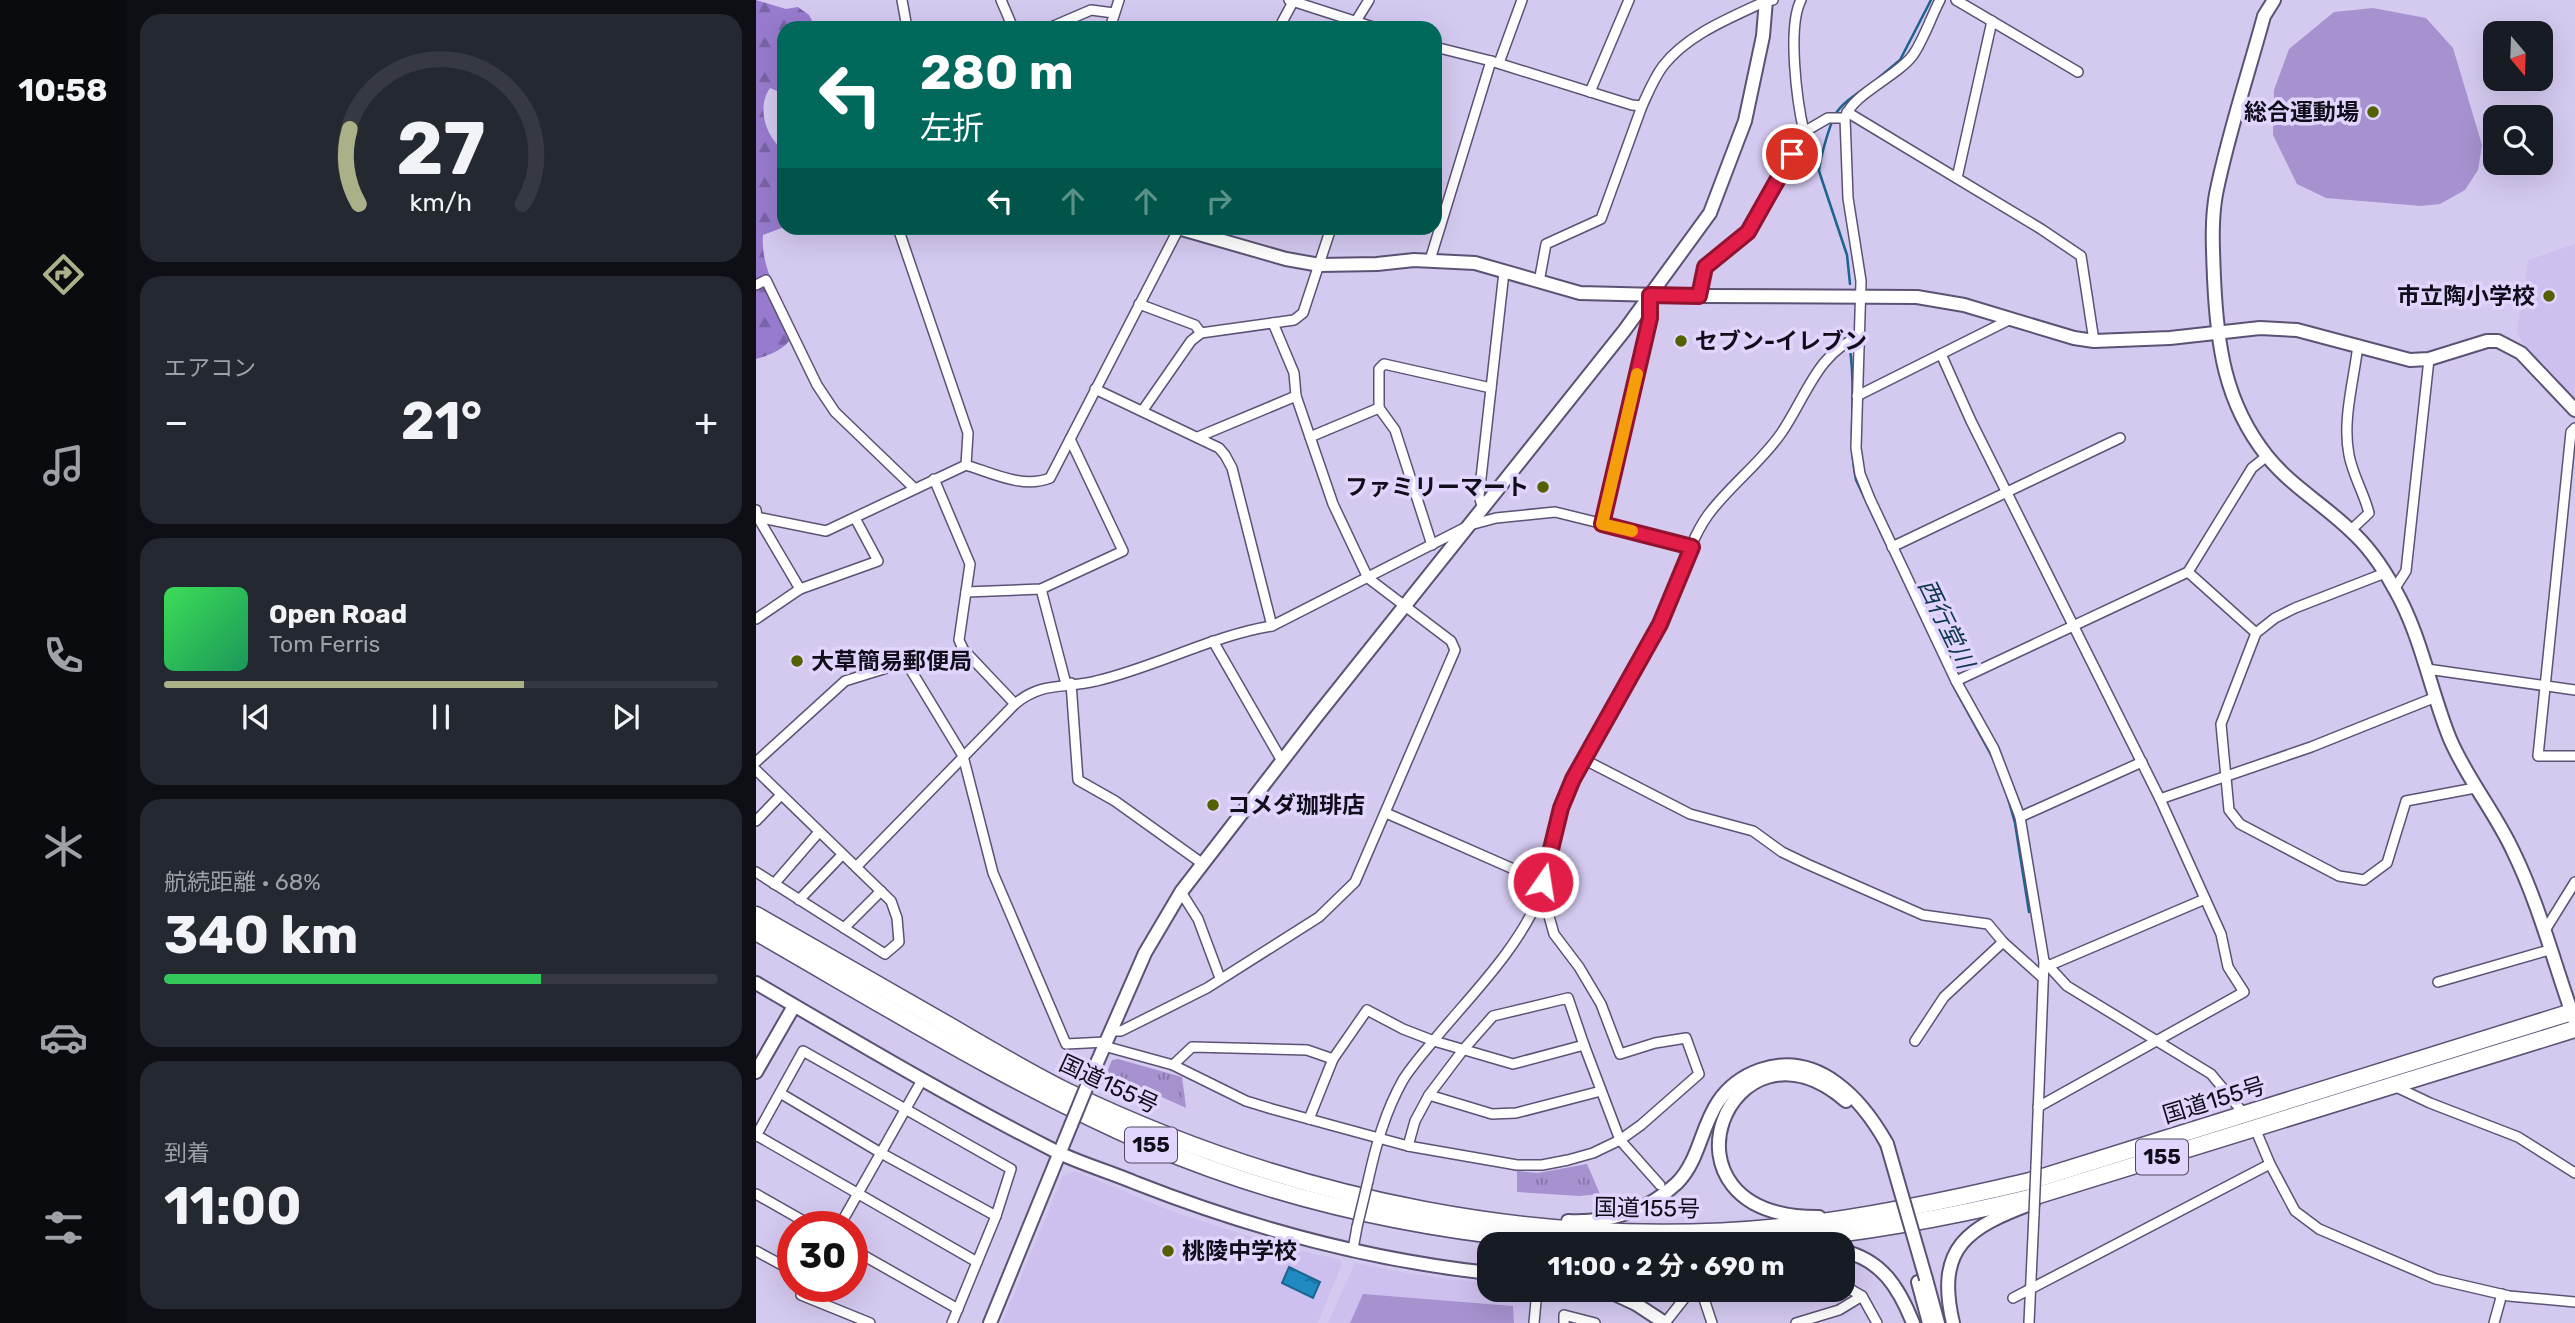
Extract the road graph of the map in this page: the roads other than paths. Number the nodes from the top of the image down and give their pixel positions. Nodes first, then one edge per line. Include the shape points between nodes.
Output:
1 (902, 0) edge
2 (1001, 0) edge
3 (1119, 0) edge
4 (1292, 0) edge
5 (1369, 0) edge
6 (1522, 0) edge
7 (1629, 0) edge
8 (1768, 0) edge
9 (1801, 0) edge
10 (1940, 0) edge
11 (1956, 0) edge
12 (2274, 0) edge
13 (1114, 13) junction
14 (906, 21) edge
15 (1010, 21) edge
16 (1065, 21) edge
17 (1112, 21) edge
18 (1282, 21) edge
19 (1356, 21) joint
20 (1992, 21) junction
21 (1442, 49) edge
22 (1495, 62) junction
23 (2078, 72) dead end
24 (1590, 92) junction
25 (1642, 106) junction
26 (1846, 115) junction
27 (1804, 132) junction
28 (1957, 178) junction
29 (1442, 223) edge
30 (900, 235) edge
31 (1174, 235) edge
32 (1202, 235) edge
33 (1329, 235) edge
34 (1438, 235) edge
35 (1430, 260) junction
36 (1320, 265) junction
37 (1504, 272) junction
38 (1539, 282) junction
39 (756, 285) edge
40 (1650, 295) junction
41 (1699, 296) junction
42 (1862, 298) junction
43 (1139, 304) junction
44 (2011, 319) junction
45 (1273, 323) junction
46 (1201, 333) junction
47 (2217, 333) junction
48 (1853, 339) junction
49 (2094, 341) junction
50 (2358, 345) junction
51 (1941, 354) junction
52 (2429, 359) junction
53 (1491, 388) junction
54 (1095, 389) junction
55 (1296, 396) junction
56 (1857, 396) junction
57 (1379, 408) junction
58 (1143, 410) junction
59 (2575, 410) edge
60 (2575, 428) edge
61 (1198, 437) junction
62 (1310, 437) junction
63 (2120, 438) dead end
64 (1070, 439) junction
65 (2267, 456) junction
66 (966, 465) junction
67 (934, 479) junction
68 (914, 488) junction
69 (2008, 492) junction
70 (1483, 509) junction
71 (756, 514) edge
72 (855, 518) junction
73 (1602, 524) junction
74 (1470, 525) junction
75 (2351, 530) junction
76 (1432, 545) junction
77 (1692, 547) junction
78 (1892, 547) junction
79 (2188, 572) junction
80 (2385, 573) junction
81 (1368, 578) junction
82 (2395, 588) junction
83 (800, 589) junction
84 (1041, 589) junction
85 (966, 592) junction
86 (1406, 606) junction
87 (756, 619) edge
88 (1272, 626) junction
89 (2074, 626) junction
90 (2256, 633) junction
91 (1213, 641) junction
92 (2427, 669) junction
93 (1955, 681) junction
94 (1069, 684) junction
95 (2544, 687) junction
96 (2575, 690) edge
97 (2436, 696) junction
98 (1015, 704) junction
99 (963, 756) junction
100 (2575, 756) edge
101 (1583, 759) junction
102 (1282, 761) junction
103 (756, 762) edge
104 (2142, 762) junction
105 (756, 770) edge
106 (2226, 776) junction
107 (2475, 788) junction
108 (781, 795) junction
109 (2160, 799) junction
110 (1386, 813) junction
111 (2020, 817) junction
112 (756, 821) edge
113 (818, 832) junction
114 (842, 855) junction
115 (1203, 863) junction
116 (856, 867) junction
117 (756, 872) edge
118 (1543, 882) junction
119 (2575, 882) edge
120 (774, 884) junction
121 (881, 891) junction
122 (1181, 891) junction
123 (1540, 897) junction
124 (2205, 898) junction
125 (799, 900) junction
126 (756, 915) edge
127 (844, 928) junction
128 (756, 932) edge
129 (2544, 932) junction
130 (2003, 942) junction
131 (2549, 950) junction
132 (2046, 963) junction
133 (1220, 978) junction
134 (2043, 978) junction
135 (2438, 982) dead end
136 (756, 984) edge
137 (794, 1006) junction
138 (2574, 1015) edge
139 (2575, 1029) edge
140 (1107, 1040) junction
141 (2158, 1040) junction
142 (1434, 1041) junction
143 (1915, 1041) dead end
144 (1584, 1045) junction
145 (1463, 1050) junction
146 (1333, 1059) junction
147 (1173, 1065) junction
148 (756, 1072) edge
149 (922, 1080) junction
150 (2392, 1085) junction
151 (1601, 1091) junction
152 (780, 1093) junction
153 (1429, 1095) junction
154 (2038, 1107) junction
155 (906, 1109) junction
156 (2245, 1114) junction
157 (1309, 1119) junction
158 (2256, 1128) junction
159 (756, 1135) edge
160 (1378, 1138) junction
161 (1620, 1140) junction
162 (1883, 1145) junction
163 (1408, 1146) junction
164 (881, 1153) junction
165 (1059, 1153) junction
166 (2270, 1164) junction
167 (2135, 1166) junction
168 (2575, 1173) edge
169 (1660, 1185) dead end
170 (756, 1194) edge
171 (858, 1194) junction
172 (786, 1211) edge
173 (848, 1211) edge
174 (1432, 1211) junction
175 (996, 1216) junction
176 (1857, 1217) junction
177 (1855, 1232) edge
178 (1477, 1233) edge
179 (1353, 1249) junction
180 (756, 1251) edge
181 (1855, 1255) edge
182 (868, 1258) edge
183 (777, 1262) edge
184 (976, 1262) junction
185 (1477, 1271) edge
186 (1922, 1280) junction
187 (2031, 1289) junction
188 (1855, 1292) edge
189 (2502, 1294) junction
190 (1861, 1296) junction
191 (2013, 1298) dead end
192 (818, 1302) edge
193 (1536, 1302) edge
194 (1632, 1302) edge
195 (1681, 1302) edge
196 (1704, 1302) edge
197 (2575, 1302) edge
198 (958, 1309) junction
199 (870, 1323) edge
200 (952, 1323) edge
201 (990, 1323) edge
202 (1534, 1323) edge
203 (1564, 1323) edge
204 (1595, 1323) edge
205 (1665, 1323) edge
206 (1712, 1323) edge
207 (1796, 1323) edge
208 (1877, 1323) edge
209 (1913, 1323) edge
210 (1929, 1323) edge
211 (1938, 1323) edge
212 (1953, 1323) edge
213 (2029, 1323) edge
214 (2494, 1323) edge

1 - 14 street
2 - 15 street
3 - 13 street
4 - 18 street
4 - 19 street
5 - 19 street
6 - 22 street
7 - 24 street
8 - 25 street via 1687,43 1662,67
8 - 40 street via 1745,121 1710,214
9 - 27 street via 1795,53
10 - 26 street via 1913,54
11 - 20 street
12 - 47 street via 2264,16 2216,195 2212,229
13 - 16 street via 1091,10
13 - 17 street
20 - 23 street
20 - 28 street
21 - 22 street
22 - 24 street
22 - 29 street
24 - 25 street
25 - 38 street via 1601,219 1546,244
26 - 27 street via 1828,118
26 - 28 street
26 - 42 street via 1848,198
27 - 41 street via 1748,232 1705,267
28 - 49 street via 2081,256
30 - 66 street via 968,433
31 - 43 street
32 - 36 street
33 - 36 street
34 - 35 street
35 - 36 street
35 - 37 street via 1475,263
36 - 45 street via 1303,313 1294,320
37 - 38 street
37 - 53 street
38 - 40 street via 1580,293
39 - 68 street via 766,280 835,412
40 - 41 street
40 - 70 street
40 - 73 street via 1650,318
41 - 42 street
42 - 44 street via 1917,297
42 - 48 street
43 - 46 street via 1195,325
43 - 54 street
44 - 49 street
44 - 51 street
45 - 46 street
45 - 55 street via 1294,373
46 - 58 street
47 - 49 street
47 - 50 street via 2297,330
47 - 65 street via 2235,404
48 - 56 street
48 - 77 street via 1828,358 1784,430 1706,517
50 - 52 street via 2410,360
50 - 75 street via 2348,452 2369,513
51 - 56 street
51 - 69 street
52 - 59 street via 2487,341 2508,345
52 - 82 street via 2406,571
53 - 57 street via 1384,364 1379,369
53 - 70 street via 1479,496
54 - 58 street
54 - 64 street
55 - 61 street
55 - 62 street
56 - 78 street via 1860,474
57 - 62 street
57 - 76 street via 1395,430
58 - 61 street
60 - 95 street
61 - 88 street via 1219,448 1232,468
62 - 81 street via 1333,504
63 - 69 street
64 - 66 street via 1050,478 1038,483
64 - 84 street via 1123,551
65 - 75 street
65 - 79 street via 2252,468
66 - 67 street
67 - 68 street
67 - 85 street via 969,558
68 - 72 street
69 - 78 street
69 - 89 street
70 - 74 street
71 - 72 street via 826,531
71 - 83 street
72 - 83 street via 878,561
73 - 74 street via 1555,512
73 - 77 street
74 - 76 street
74 - 86 street
75 - 80 street
76 - 81 street
77 - 101 street via 1660,624
78 - 93 street
79 - 89 street
79 - 90 street
80 - 82 street
80 - 90 street via 2295,608
81 - 86 street
81 - 88 street
82 - 92 street
83 - 87 street
84 - 85 street
84 - 94 street
85 - 98 street via 959,640
86 - 102 street
86 - 110 street via 1451,641 1455,650
88 - 91 street
89 - 93 street
89 - 104 street
90 - 106 street via 2221,724
91 - 94 street via 1095,682
91 - 102 street
92 - 95 street
92 - 97 street
93 - 111 street via 1994,749
94 - 98 street via 1038,689
94 - 115 street via 1078,780
95 - 96 street
95 - 100 street via 2538,756
97 - 106 street
97 - 107 street via 2449,737
98 - 99 street
99 - 103 street via 906,662 845,681
99 - 116 street
99 - 140 street via 993,873 1066,1044
101 - 118 street via 1561,808
101 - 130 street via 1690,814 1753,831 1782,852 1923,915 1988,924
102 - 115 street
104 - 109 street
104 - 111 street
105 - 108 street
106 - 107 street via 2229,810 2239,824 2339,876 2356,880 2364,880 2387,863 2406,801
106 - 109 street
107 - 129 street via 2513,850
108 - 112 street
108 - 113 street
109 - 124 street
110 - 118 street
110 - 133 street via 1355,882 1319,917
111 - 132 street
113 - 114 street
113 - 120 street
114 - 116 street
114 - 125 street
115 - 122 street
116 - 121 street
117 - 120 street
118 - 123 street
119 - 129 street
120 - 125 street
121 - 127 street
121 - 127 street via 891,901 897,918 899,942 885,954
122 - 133 street via 1198,919
122 - 140 street via 1144,953
123 - 142 street via 1510,950
123 - 161 street via 1554,934 1601,1004 1620,1054 1686,1038 1699,1074
124 - 132 street
124 - 141 street via 2221,934 2228,967 2244,992
125 - 127 street
126 - 174 highway, 国道155号 / 155 via 1020,1066 1142,1125 1322,1188
128 - 178 highway, 国道155号 / 155 via 1003,1073 1162,1149 1316,1200
129 - 131 street
130 - 134 street
130 - 143 street via 1944,997
131 - 135 street
131 - 138 street
132 - 134 street
132 - 141 street via 2067,986
133 - 140 street
134 - 154 street
136 - 137 street
137 - 148 street
137 - 149 street
138 - 156 highway, 国道155号 / 155
139 - 150 highway, 国道155号 / 155
140 - 147 street
140 - 165 street, bridge
141 - 154 street
141 - 156 street via 2211,1074
142 - 145 street
142 - 146 street via 1367,1010
142 - 160 street via 1404,1077
144 - 145 street via 1513,1064
144 - 145 street via 1568,998 1493,1016
144 - 151 street
145 - 153 street
146 - 147 street via 1307,1050 1192,1047
146 - 157 street
147 - 157 street via 1247,1101
149 - 155 street
149 - 165 street
150 - 158 highway, 国道155号 / 155
150 - 168 street via 2518,1137
151 - 153 street via 1516,1113 1492,1114
151 - 161 street
152 - 155 street via 803,1051
152 - 159 street
152 - 164 street
153 - 163 street
154 - 187 street, bridge
155 - 164 street
155 - 175 street via 1011,1170
156 - 158 street
156 - 176 highway, 国道155号 / 155 via 2030,1181
157 - 160 street
158 - 166 street
158 - 167 highway, 国道155号 / 155
159 - 171 street
160 - 163 street
160 - 179 street, bridge
161 - 163 street via 1593,1153 1542,1165 1493,1162
161 - 169 street
162 - 174 street via 1867,1111 1837,1083 1808,1068 1777,1066 1745,1076 1727,1091 1679,1181 1640,1209 1584,1222
162 - 176 street via 1853,1107 1831,1089 1803,1078 1759,1080 1737,1095 1723,1119 1718,1143 1724,1171 1731,1184 1757,1207 1791,1215
162 - 186 street
164 - 171 street
164 - 175 street
165 - 179 street via 1216,1212
165 - 201 street
166 - 187 street
166 - 189 street via 2295,1211 2319,1229 2436,1279
167 - 177 highway, 国道155号 / 155 via 1976,1211
167 - 212 street via 1997,1216 1976,1228 1957,1250 1949,1273
170 - 172 street
171 - 173 street
171 - 184 street
174 - 176 highway, 国道155号 / 155 via 1518,1225 1615,1232 1736,1230
175 - 184 street
179 - 185 street
180 - 183 street
181 - 209 street via 1883,1271 1903,1297
182 - 198 street
184 - 198 street
186 - 210 street
186 - 211 street
187 - 191 street
187 - 213 street
188 - 190 street
189 - 197 street
189 - 214 street
190 - 207 street via 1839,1310
190 - 208 street
192 - 199 street
193 - 202 street
194 - 205 street
195 - 205 street
196 - 206 street
198 - 200 street
203 - 204 street via 1564,1315

